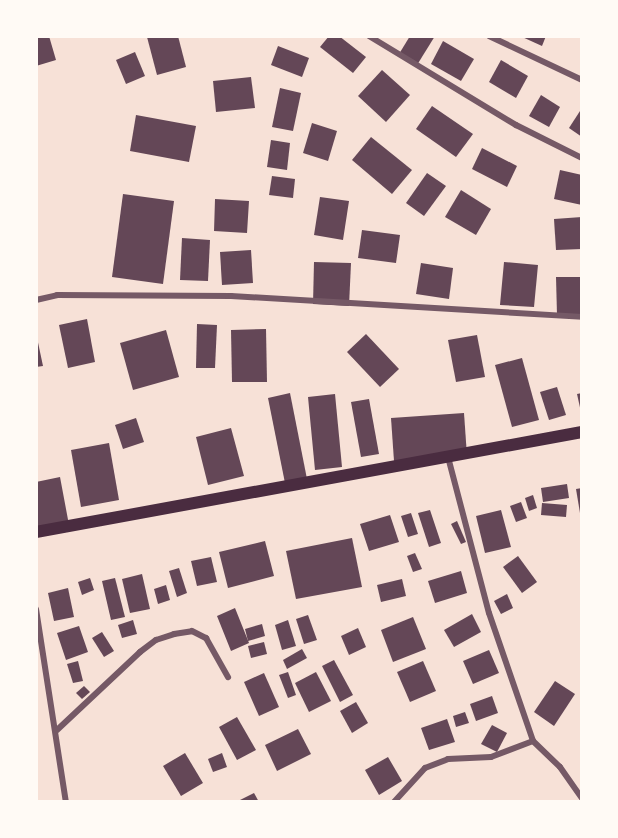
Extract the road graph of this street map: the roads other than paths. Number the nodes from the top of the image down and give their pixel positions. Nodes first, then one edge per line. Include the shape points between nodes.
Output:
1 (369, 36) edge
2 (489, 36) edge
3 (582, 80) edge
4 (582, 158) edge
5 (36, 300) edge
6 (582, 318) edge
7 (582, 432) edge
8 (448, 456) junction
9 (36, 532) edge
10 (36, 609) edge
11 (228, 677) dead end
12 (57, 730) junction
13 (534, 741) junction
14 (582, 798) edge
15 (66, 802) edge
16 (394, 802) edge

1 - 4 street via 516,125
2 - 3 street
5 - 6 street via 57,295 231,296
7 - 8 main road
8 - 9 main road
8 - 13 street via 489,613
10 - 12 street
11 - 12 street via 206,638 192,631 165,637 140,652
12 - 15 street
13 - 14 street via 560,767
13 - 16 street via 490,757 448,759 425,768

